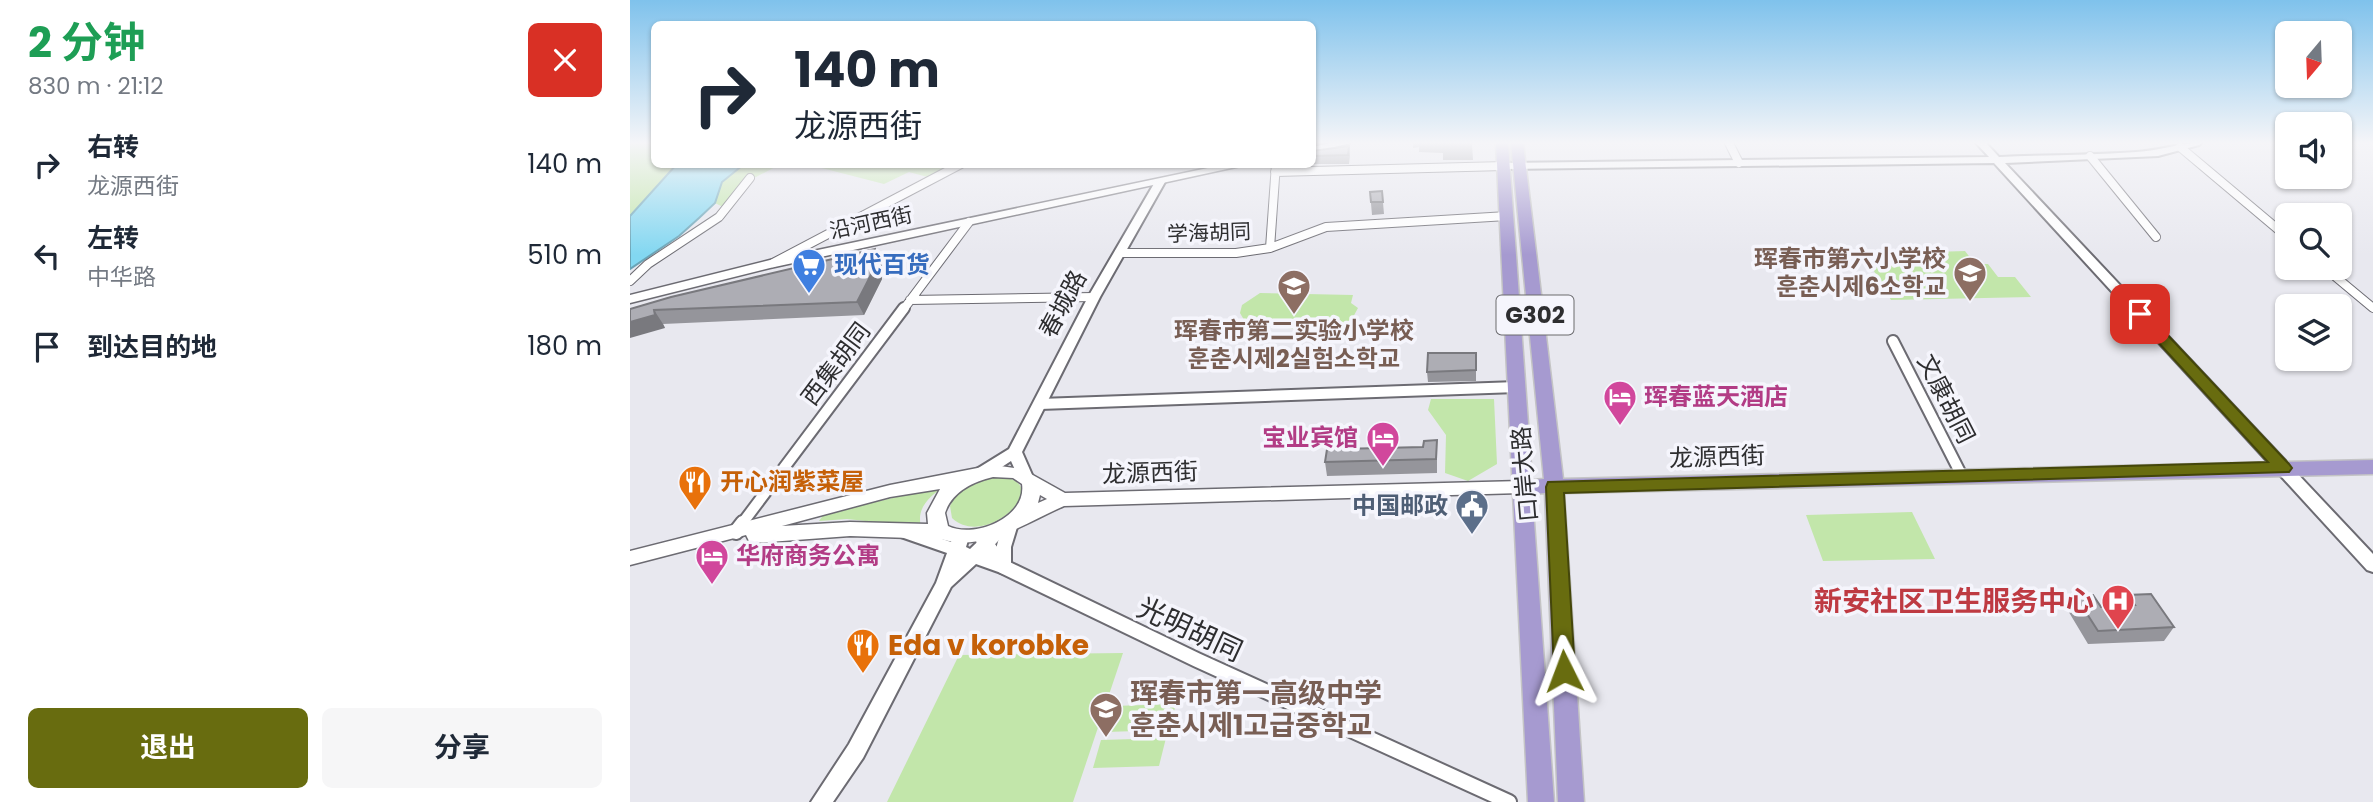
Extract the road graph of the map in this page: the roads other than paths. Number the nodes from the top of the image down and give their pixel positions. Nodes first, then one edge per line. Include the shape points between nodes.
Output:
1 (748, 180) edge
2 (930, 180) edge
3 (1166, 180) edge
4 (1275, 180) edge
5 (1511, 180) edge
6 (1514, 180) edge
7 (2016, 180) edge
8 (2110, 180) edge
9 (2220, 180) edge
10 (1160, 182) junction
11 (1507, 216) junction
12 (969, 222) junction
13 (2275, 227) edge
14 (2156, 237) dead end
15 (1270, 248) junction
16 (1119, 253) junction
17 (770, 264) junction
18 (2339, 280) edge
19 (630, 281) edge
20 (1094, 297) junction
21 (630, 299) edge
22 (910, 300) junction
23 (2373, 308) edge
24 (1893, 341) dead end
25 (1517, 387) junction
26 (1040, 404) junction
27 (1015, 452) junction
28 (2373, 467) edge
29 (2283, 468) junction
30 (1962, 475) junction
31 (976, 476) junction
32 (1028, 480) junction
33 (1521, 487) junction
34 (1554, 487) junction
35 (1062, 500) junction
36 (1010, 523) junction
37 (736, 532) junction
38 (967, 542) junction
39 (630, 558) edge
40 (630, 565) edge
41 (2373, 565) edge
42 (1004, 567) junction
43 (821, 802) edge
44 (1509, 802) edge
45 (1542, 802) edge
46 (1571, 802) edge

1 - 19 street via 720,216
2 - 17 street
3 - 10 main road, 沿河西街
4 - 15 street
5 - 11 highway, 口岸大路 / G302
6 - 34 highway, 口岸大路 / G302
7 - 29 street
8 - 14 street
9 - 13 street
10 - 12 main road, 沿河西街
10 - 16 street, 春城路
11 - 15 street, 学海胡同 via 1326,227
11 - 25 highway, 口岸大路 / G302
12 - 17 main road, 沿河西街
12 - 22 street, 西集胡同
15 - 16 street, 学海胡同 via 1238,253
16 - 20 street, 春城路
17 - 21 main road, 沿河西街
18 - 23 street
20 - 22 street
20 - 26 street, 春城路
22 - 37 street, 西集胡同
24 - 30 street, 文康胡同
25 - 26 street
25 - 33 highway, 口岸大路 / G302
26 - 27 street, 春城路
27 - 31 street
27 - 32 street
28 - 29 highway, 龙源西街
29 - 30 highway, 龙源西街
29 - 41 street
30 - 34 highway, 龙源西街
31 - 32 main road via 1005,471
31 - 37 main road via 890,491
31 - 38 main road via 947,494 936,515 937,525
32 - 35 main road
32 - 36 main road via 1031,500
33 - 34 highway, 龙源西街
33 - 35 main road, 龙源西街
33 - 45 highway, 口岸大路 / G302
34 - 46 highway, 口岸大路 / G302
35 - 36 main road, 龙源西街
36 - 38 main road, 龙源西街
36 - 42 street
37 - 39 main road
38 - 40 main road via 892,529 799,529
38 - 42 street
38 - 43 street via 856,751
42 - 44 street, 光明胡同

